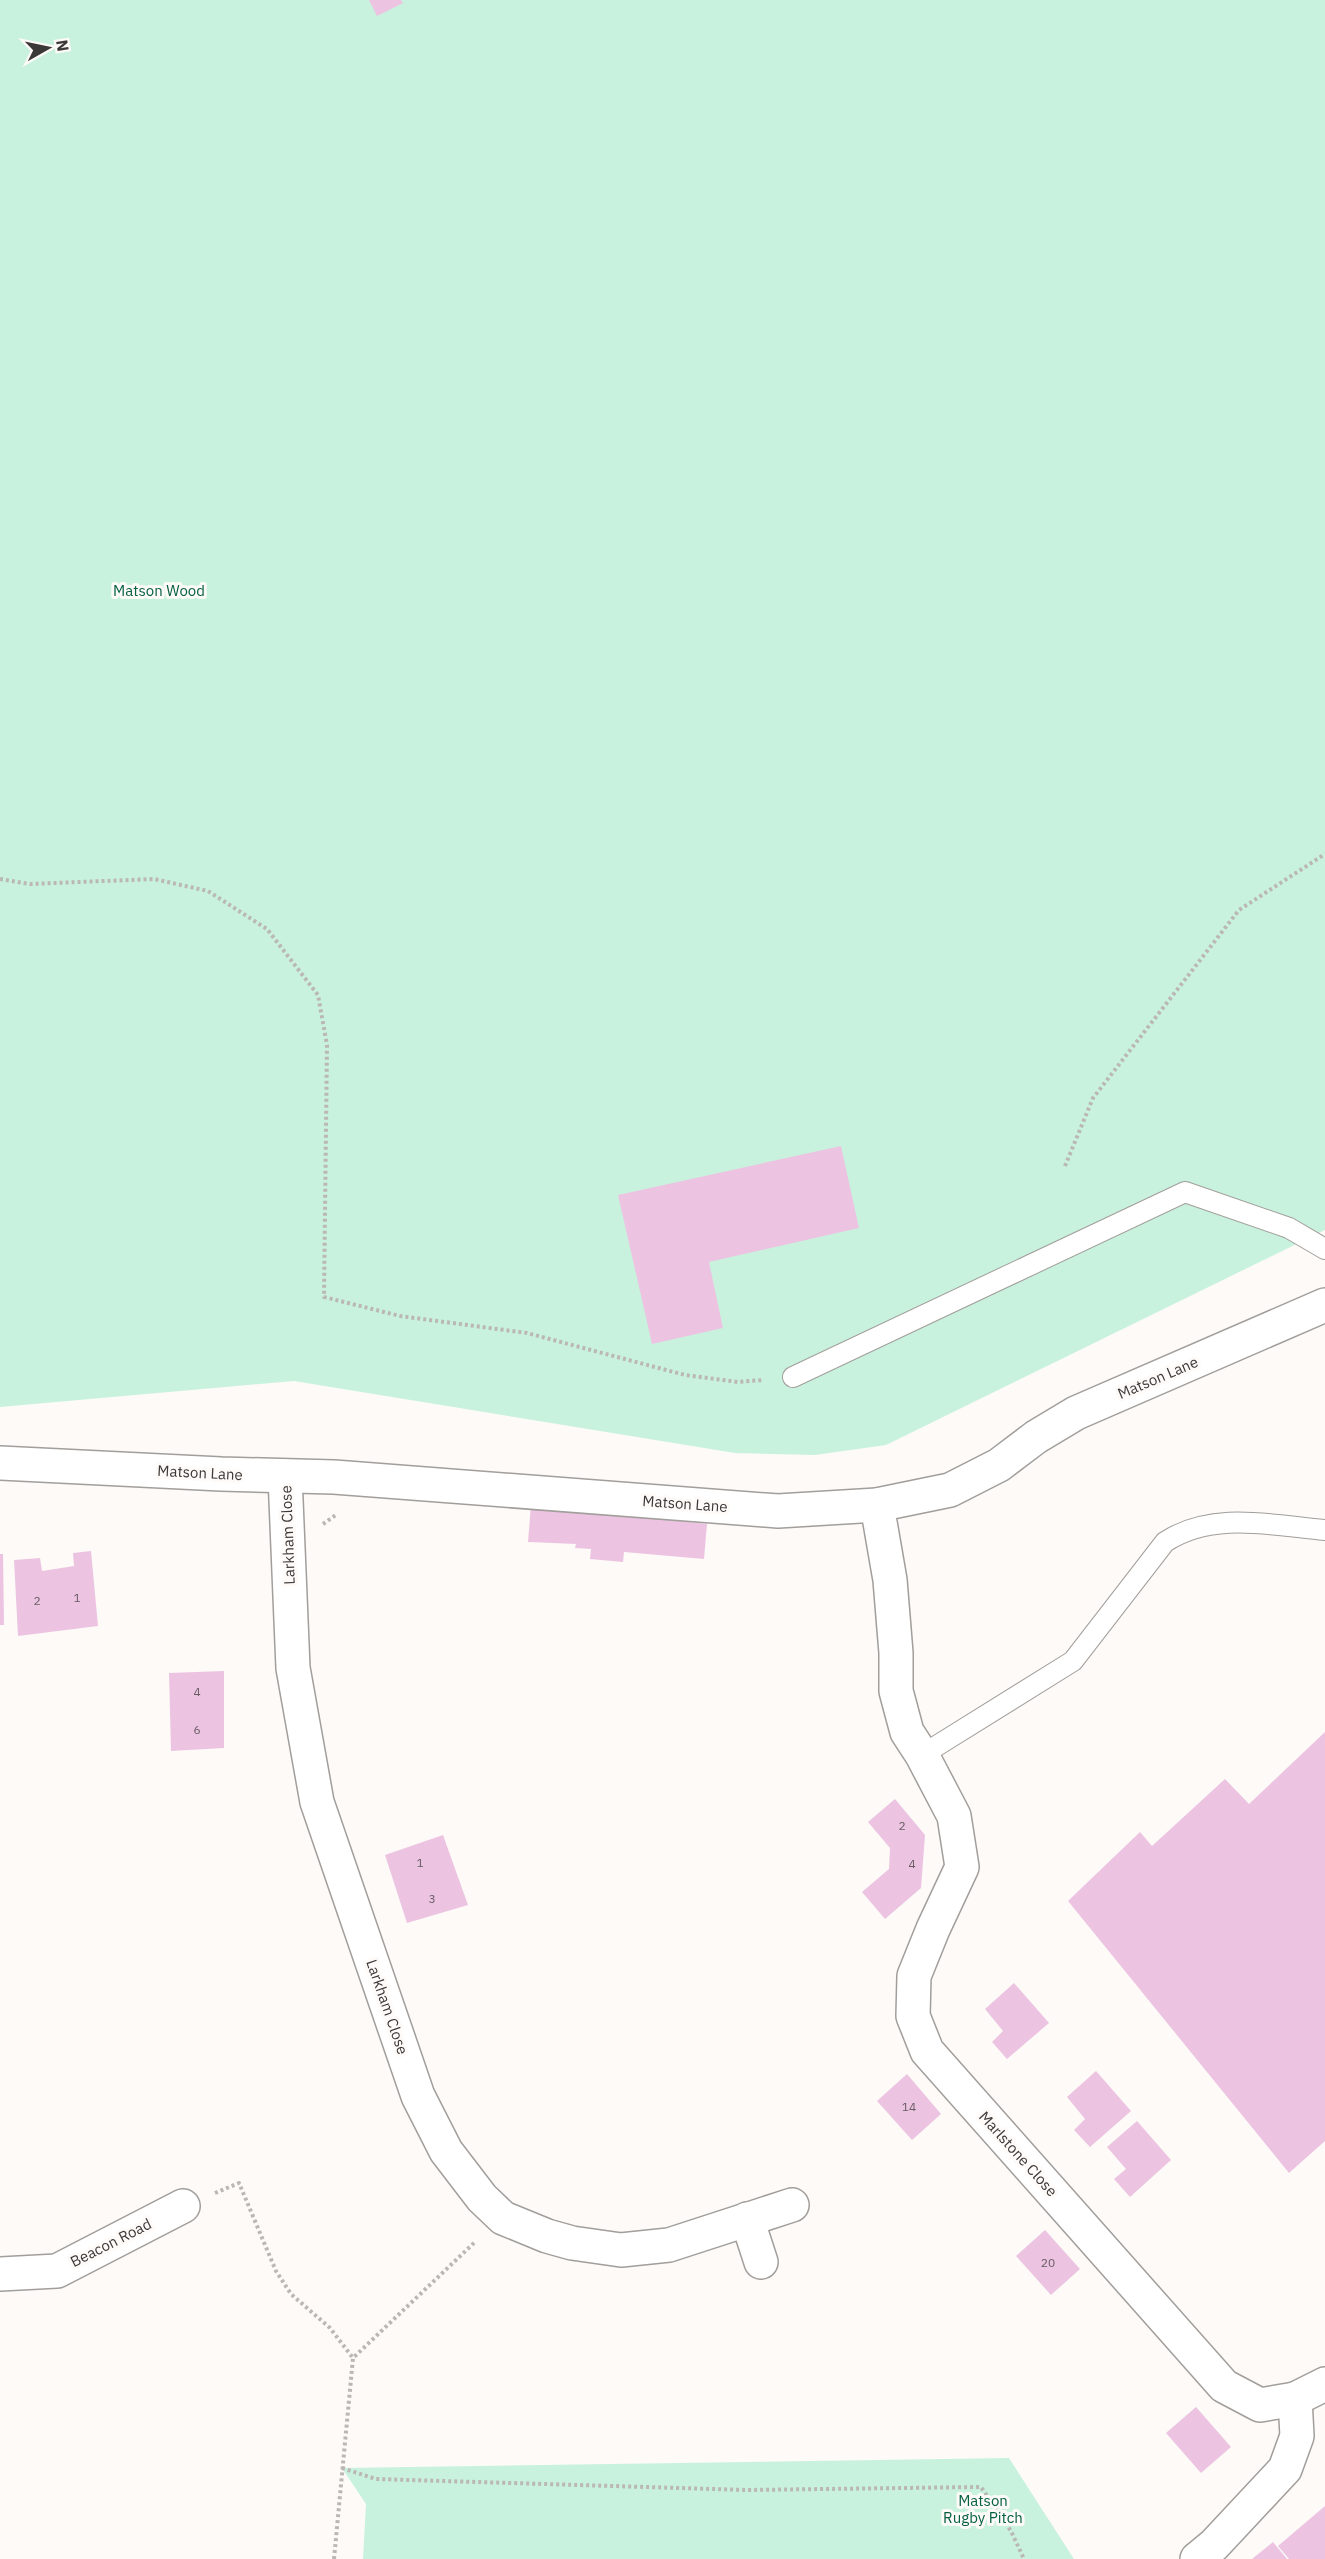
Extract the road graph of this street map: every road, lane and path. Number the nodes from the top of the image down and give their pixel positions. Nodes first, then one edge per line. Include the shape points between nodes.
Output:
1 (1325, 854) edge
2 (0, 879) edge
3 (1065, 1166) dead end
4 (1325, 1249) edge
5 (1325, 1305) edge
6 (793, 1377) joint
7 (0, 1463) edge
8 (285, 1476) junction
9 (877, 1505) junction
10 (345, 1509) dead end
11 (318, 1528) dead end
12 (1325, 1530) edge
13 (922, 1755) junction
14 (792, 2205) dead end
15 (183, 2206) joint
16 (747, 2219) junction
17 (483, 2234) dead end
18 (761, 2262) dead end
19 (0, 2274) edge
20 (353, 2358) junction
21 (1325, 2384) edge
22 (1295, 2399) junction
23 (342, 2468) junction
24 (334, 2559) edge
25 (1024, 2559) edge
26 (1197, 2559) edge

1 - 3 path via 1239,909 1093,1098
2 - 6 path via 30,884 154,879 208,891 267,929 311,985 318,995 327,1045 324,1297 400,1316 527,1333 684,1375 738,1382
4 - 6 lane via 1289,1228 1185,1192
5 - 9 street, Matson Lane via 1076,1413 999,1466 950,1491
7 - 8 street, Matson Lane
8 - 9 street, Matson Lane via 778,1511
8 - 16 street, Larkham Close via 293,1668 317,1802 418,2096 446,2151 482,2198 503,2218 572,2243 621,2250 669,2245
9 - 13 street, Marlstone Close via 890,1580 896,1691 907,1732
10 - 11 path
12 - 13 lane via 1230,1521 1182,1530 1165,1542 1073,1661
13 - 22 street, Marlstone Close via 954,1816 962,1867 914,1976 913,2016 927,2051 1224,2386 1260,2405
14 - 16 street, Larkham Close
15 - 19 street, Beacon Road via 57,2271
15 - 20 path via 239,2183 276,2271 291,2294 330,2328
16 - 18 street
17 - 20 path
20 - 23 path
21 - 22 street, Marlstone Close
22 - 26 street via 1297,2436 1285,2469
23 - 24 path
23 - 25 path via 376,2479 747,2490 981,2487 1011,2531

